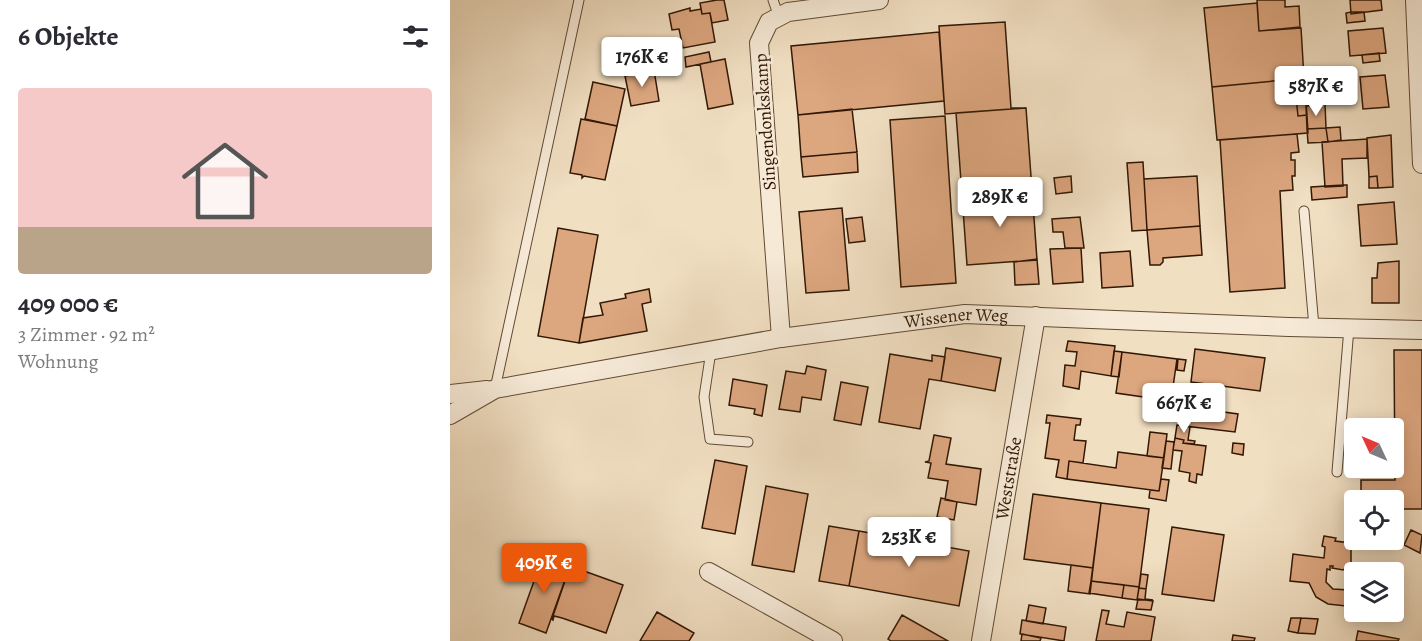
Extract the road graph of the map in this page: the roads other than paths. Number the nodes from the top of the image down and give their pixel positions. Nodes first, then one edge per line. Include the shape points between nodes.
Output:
1 (579, 0) edge
2 (879, 0) edge
3 (1415, 0) edge
4 (776, 8) edge
5 (1420, 32) edge
6 (1422, 164) edge
7 (1304, 211) dead end
8 (1036, 316) junction
9 (1314, 327) junction
10 (1349, 328) junction
11 (1422, 330) edge
12 (781, 338) junction
13 (711, 351) junction
14 (495, 389) junction
15 (450, 394) edge
16 (450, 416) edge
17 (748, 442) dead end
18 (1337, 472) dead end
19 (709, 572) dead end
20 (833, 641) edge
21 (981, 641) edge

1 - 14 lane
2 - 4 street, Singendonkskamp via 788,12
3 - 5 street
4 - 12 street, Singendonkskamp via 759,43
5 - 6 street
7 - 9 lane
8 - 9 street, Wissener Weg
8 - 12 street, Wissener Weg via 965,314
8 - 21 street, Weststraße
9 - 10 street, Wissener Weg
10 - 11 street, Wissener Weg
10 - 18 lane
12 - 13 street, Wissener Weg
13 - 14 street, Wissener Weg
13 - 17 lane via 704,397 710,439
14 - 15 street, Wissener Weg
14 - 16 street, Wissener Weg
19 - 20 street

